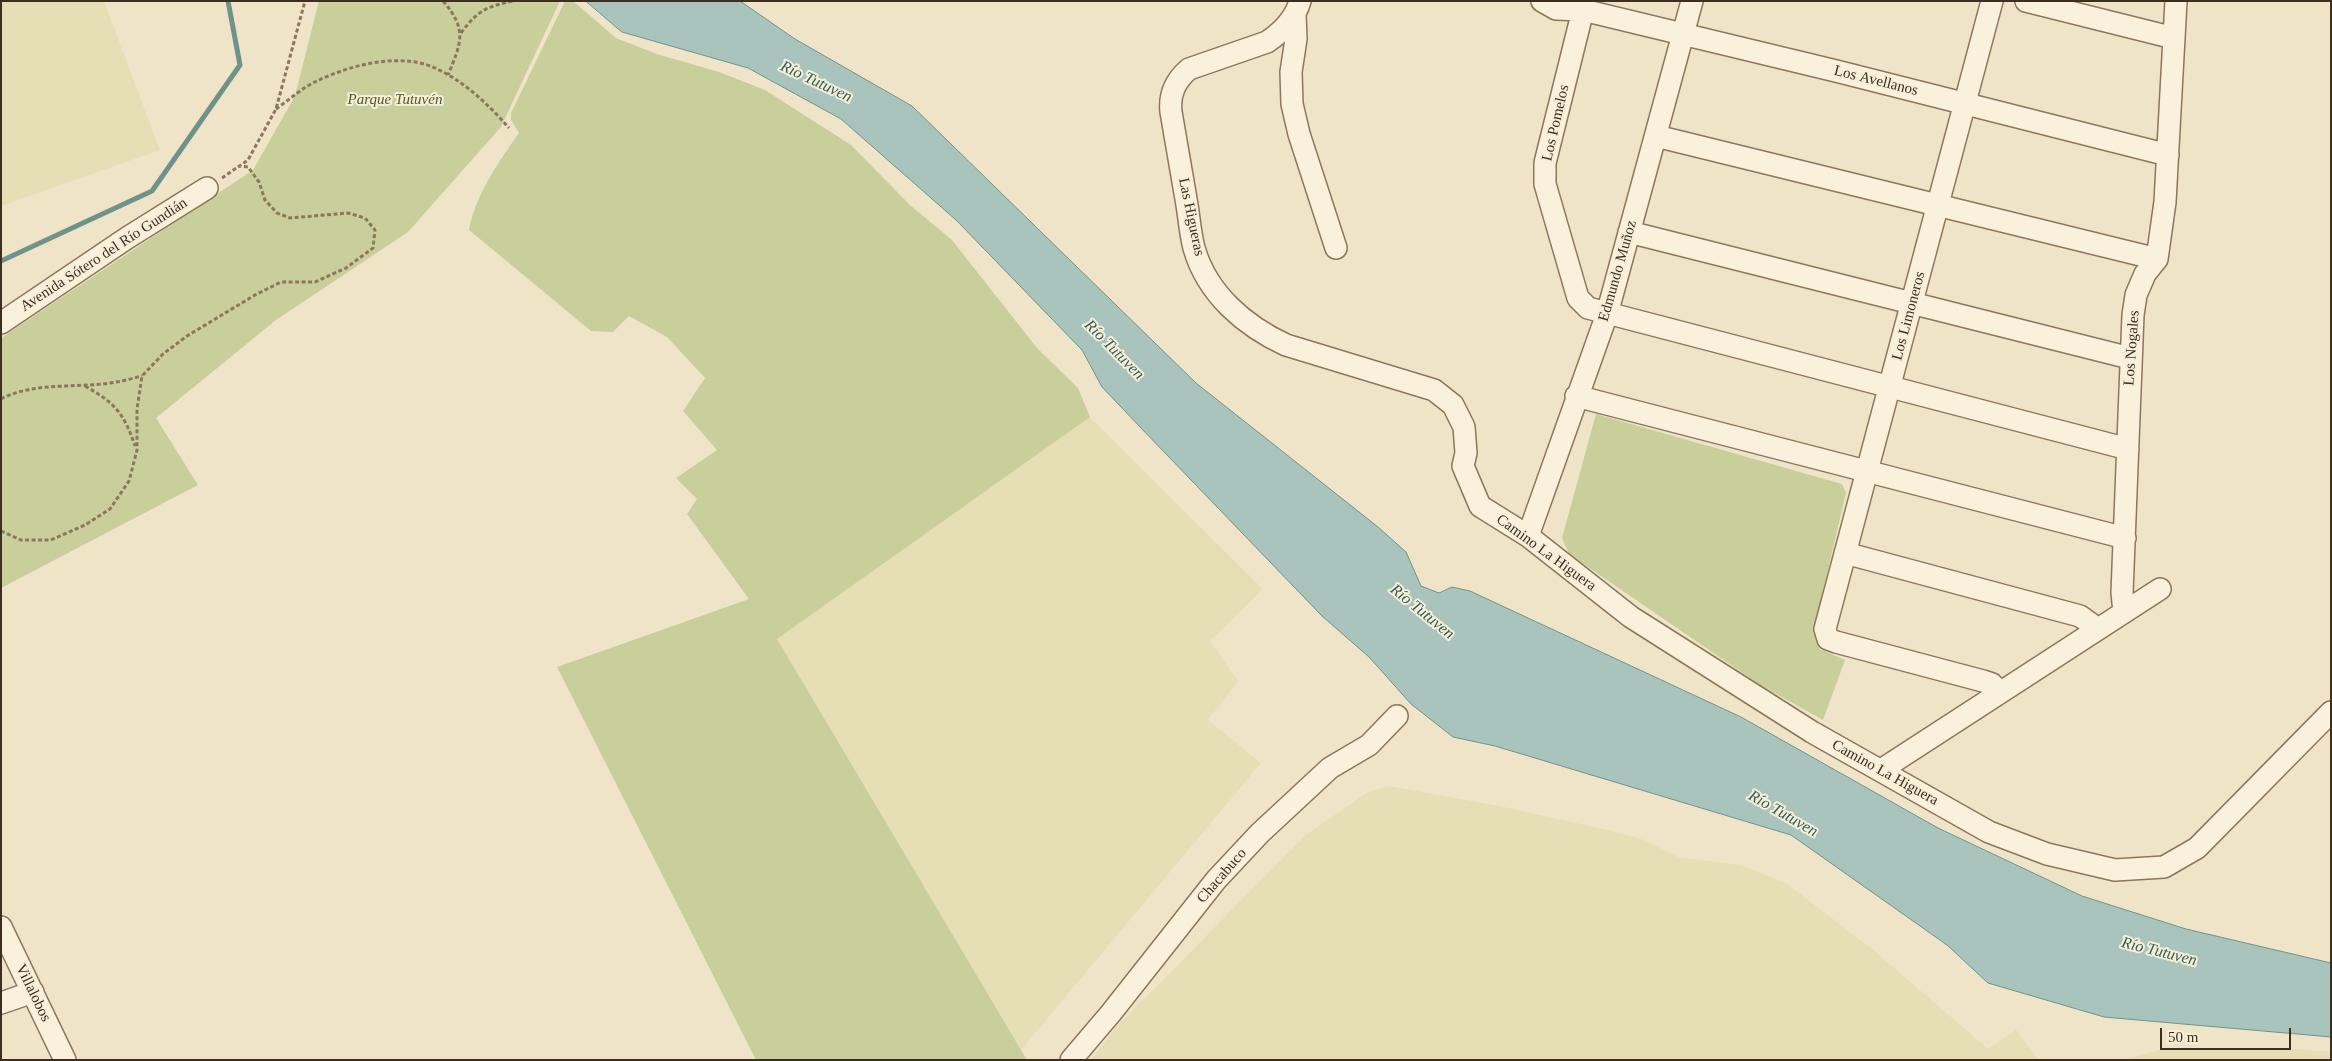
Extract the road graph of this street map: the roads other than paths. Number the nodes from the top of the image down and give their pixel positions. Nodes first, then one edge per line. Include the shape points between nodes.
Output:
1 (1542, 1) edge
2 (1692, 1) edge
3 (1992, 1) edge
4 (2026, 1) edge
5 (2176, 1) edge
6 (1579, 4) edge
7 (1298, 8) edge
8 (1683, 35) junction
9 (2174, 38) junction
10 (1966, 103) junction
11 (1656, 136) junction
12 (2168, 155) junction
13 (207, 188) road end
14 (1939, 205) junction
15 (1629, 232) junction
16 (1336, 248) dead end
17 (2157, 259) junction
18 (1912, 303) junction
19 (1607, 314) junction
20 (1, 323) edge
21 (2130, 358) junction
22 (1890, 388) junction
23 (1576, 396) junction
24 (2128, 449) junction
25 (1463, 466) joint
26 (1866, 472) junction
27 (1528, 536) junction
28 (2125, 538) junction
29 (1845, 553) junction
30 (2160, 589) dead end
31 (2124, 612) junction
32 (2098, 629) junction
33 (1999, 693) junction
34 (2331, 712) edge
35 (1397, 716) dead end
36 (1881, 770) junction
37 (1, 927) edge
38 (33, 992) junction
39 (1, 1003) edge
40 (66, 1060) edge
41 (1071, 1060) edge

1 - 6 street, Los Avellanos via 1556,9
2 - 8 street, Edmundo Muñoz
3 - 10 street, Los Limoneros
4 - 9 street
5 - 9 street, Los Nogales
6 - 8 street, Los Avellanos
6 - 19 street, Los Pomelos via 1545,163 1545,184 1578,298 1588,308
7 - 16 street via 1291,72 1292,104
7 - 25 street, Las Higueras via 1282,31 1267,42 1189,69 1176,84 1170,102 1171,112 1194,248 1217,293 1255,329 1286,345 1423,385 1444,397 1460,415 1464,427 1466,453
8 - 10 street, Los Avellanos
8 - 11 street, Edmundo Muñoz
9 - 12 street, Los Nogales
10 - 12 street, Los Avellanos
10 - 14 street, Los Limoneros
11 - 14 street
11 - 15 street, Edmundo Muñoz
12 - 17 street, Los Nogales
13 - 20 street, Avenida Sótero del Río Gundián
14 - 17 street
14 - 18 street, Los Limoneros
15 - 18 street
15 - 19 street, Edmundo Muñoz
17 - 21 street, Los Nogales via 2136,295
18 - 21 street
18 - 22 street, Los Limoneros
19 - 22 street, Los Pomelos
19 - 23 street, Edmundo Muñoz
21 - 24 street, Los Nogales
22 - 24 street, Los Pomelos
22 - 26 street, Los Limoneros
23 - 26 street
23 - 27 street, Edmundo Muñoz
24 - 28 street, Los Nogales
25 - 27 street, Camino La Higuera via 1480,506
26 - 28 street
26 - 29 street, Los Limoneros
27 - 36 street, Camino La Higuera via 1631,617 1812,732
28 - 31 street, Los Nogales
29 - 32 street via 2080,616
29 - 33 street, Los Limoneros via 1825,629 1828,639 1983,680 1992,684
30 - 31 street
31 - 32 street
32 - 33 street
33 - 36 street
34 - 36 street, Camino La Higuera via 2197,848 2164,867 2115,870 2047,854 1989,832
35 - 41 street, Chacabuco via 1369,745 1330,768 1260,833 1216,880
37 - 38 street, Villalobos
38 - 39 street
38 - 40 street, Villalobos

